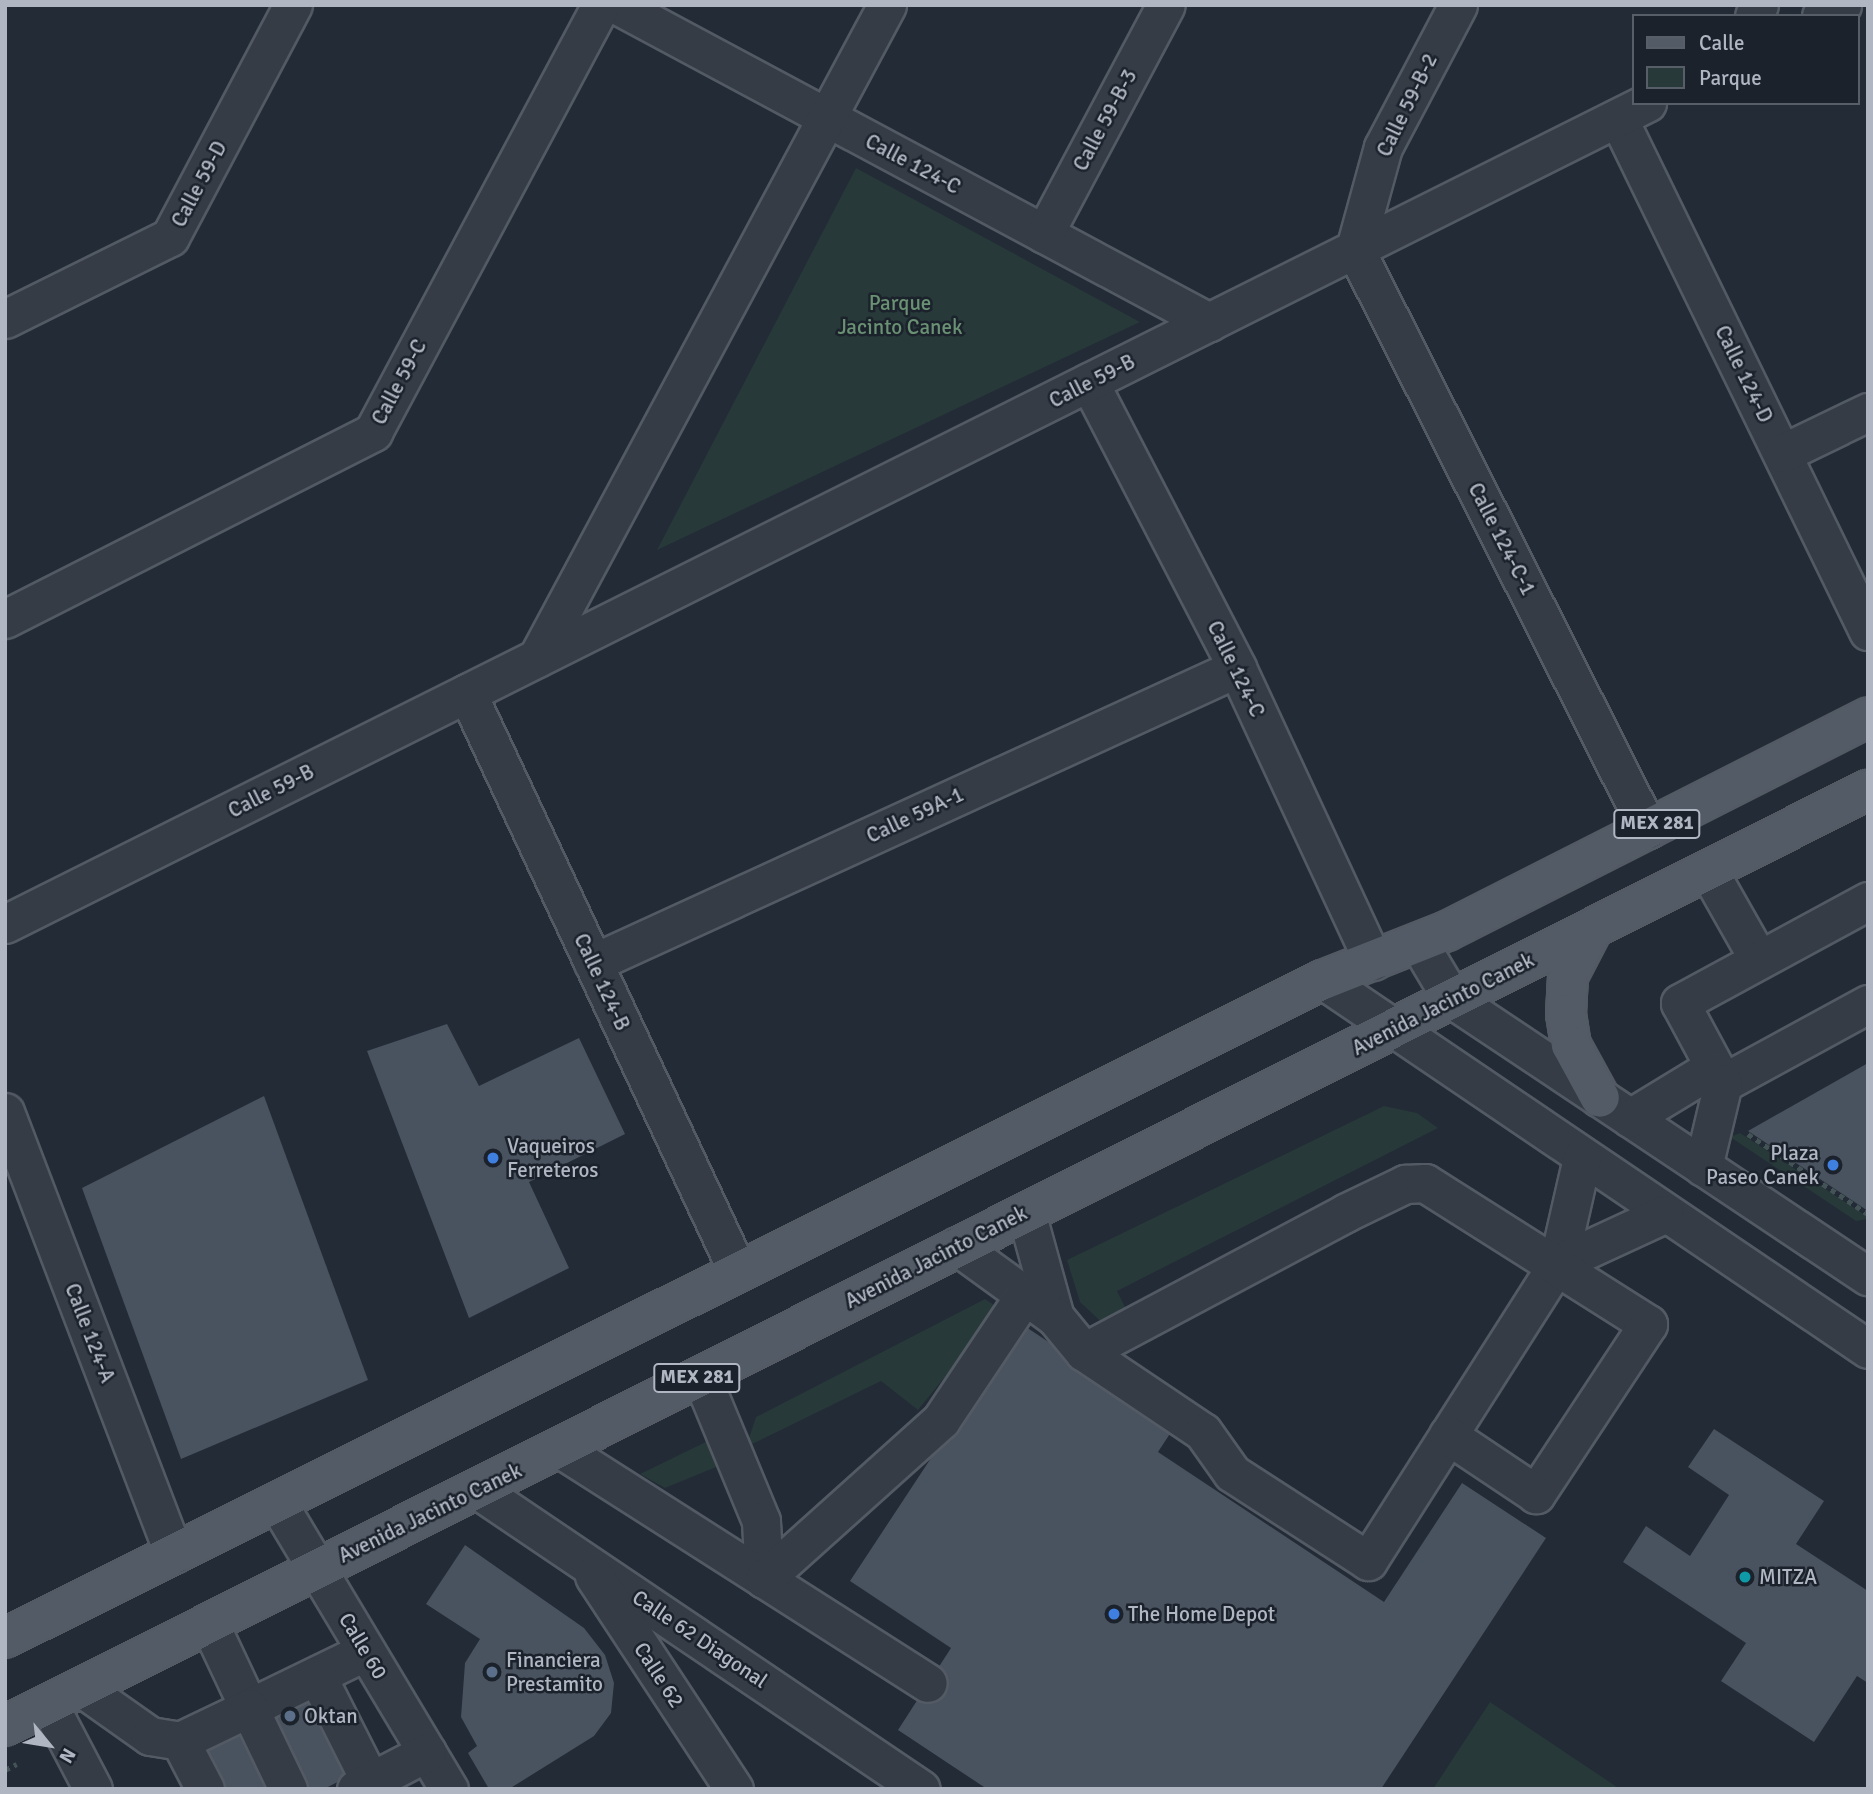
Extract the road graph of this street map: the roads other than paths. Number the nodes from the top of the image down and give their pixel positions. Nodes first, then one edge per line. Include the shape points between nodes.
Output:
1 (293, 5) edge
2 (601, 5) edge
3 (617, 5) edge
4 (887, 5) edge
5 (1166, 5) edge
6 (1458, 5) edge
7 (1842, 5) edge
8 (1825, 14) edge
9 (1632, 111) edge
10 (826, 117) junction
11 (1044, 234) junction
12 (1355, 249) junction
13 (5, 319) edge
14 (1209, 322) junction
15 (1089, 382) junction
16 (1868, 412) edge
17 (1783, 453) junction
18 (5, 619) edge
19 (1868, 631) edge
20 (537, 658) junction
21 (1237, 668) junction
22 (467, 693) junction
23 (1868, 718) edge
24 (1868, 790) edge
25 (1648, 829) junction
26 (1708, 870) junction
27 (1868, 901) edge
28 (5, 924) edge
29 (1593, 928) junction
30 (1418, 942) junction
31 (1373, 961) junction
32 (1759, 961) junction
33 (593, 963) junction
34 (1323, 980) junction
35 (1452, 999) junction
36 (1868, 1003) edge
37 (1390, 1030) junction
38 (1719, 1075) junction
39 (1615, 1108) junction
40 (5, 1112) edge
41 (1582, 1158) junction
42 (1703, 1167) junction
43 (1026, 1212) junction
44 (1664, 1214) junction
45 (1868, 1240) edge
46 (957, 1246) junction
47 (1826, 1248) junction
48 (1558, 1263) junction
49 (738, 1272) junction
50 (1868, 1276) edge
51 (1024, 1296) junction
52 (1055, 1317) junction
53 (1868, 1349) edge
54 (1084, 1352) junction
55 (701, 1376) junction
56 (1448, 1435) junction
57 (559, 1448) junction
58 (478, 1490) junction
59 (277, 1502) junction
60 (174, 1554) junction
61 (584, 1562) junction
62 (316, 1569) junction
63 (764, 1579) junction
64 (209, 1623) junction
65 (5, 1637) edge
66 (366, 1651) junction
67 (317, 1676) junction
68 (928, 1684) dead end
69 (65, 1696) junction
70 (249, 1708) junction
71 (5, 1727) edge
72 (180, 1741) junction
73 (427, 1752) junction
74 (363, 1785) edge
75 (93, 1789) edge
76 (205, 1789) edge
77 (288, 1789) edge
78 (449, 1789) edge
79 (734, 1789) edge
80 (921, 1789) edge

1 - 13 street, Calle 59-D via 170,237
2 - 18 street, Calle 59-C via 373,432
3 - 10 street, Calle 124-C
4 - 10 street
5 - 11 street, Calle 59-B-3
6 - 12 street, Calle 59-B-2 via 1383,147
7 - 8 street
9 - 12 street, Calle 59-B
9 - 17 street, Calle 124-D
10 - 11 street, Calle 124-C
10 - 20 street
11 - 14 street, Calle 124-C
12 - 14 street, Calle 59-B
12 - 25 street, Calle 124-C-1
14 - 15 street, Calle 59-B
15 - 20 street, Calle 59-B
15 - 21 street, Calle 124-C
16 - 17 street
17 - 19 street, Calle 124-D
20 - 22 street, Calle 59-B
21 - 31 street, Calle 124-C
21 - 33 street, Calle 59A-1
22 - 28 street, Calle 59-B
22 - 33 street, Calle 124-B
23 - 25 main road, MEX 281
24 - 26 main road, Avenida Jacinto Canek / MEX 281
25 - 30 main road, MEX 281
26 - 29 main road, Avenida Jacinto Canek / MEX 281
26 - 32 street
27 - 32 street
29 - 35 main road, Avenida Jacinto Canek / MEX 281
29 - 39 main road via 1569,975 1566,1014 1571,1045
30 - 31 main road, MEX 281
30 - 35 street
31 - 34 main road, MEX 281
32 - 38 street via 1681,1003
33 - 49 street, Calle 124-B
34 - 37 street
34 - 49 main road, MEX 281
35 - 37 main road, Avenida Jacinto Canek / MEX 281
35 - 39 street
36 - 38 street
37 - 41 street
37 - 43 main road, Avenida Jacinto Canek / MEX 281
38 - 39 street
38 - 42 street
39 - 42 street
40 - 60 street, Calle 124-A
41 - 44 street
41 - 48 street
42 - 47 street
43 - 46 main road, Avenida Jacinto Canek / MEX 281
43 - 52 street
44 - 48 street
44 - 53 street
45 - 47 street
46 - 51 street
46 - 55 main road, Avenida Jacinto Canek / MEX 281
47 - 50 street
48 - 54 street via 1424,1183 1405,1184
48 - 56 street
48 - 56 street via 1648,1324 1536,1494
49 - 59 main road, MEX 281
51 - 52 street
51 - 63 street via 940,1420
52 - 54 street
54 - 56 street via 1203,1432 1232,1473 1368,1562
55 - 57 main road, Avenida Jacinto Canek / MEX 281
55 - 63 street via 761,1521
57 - 58 main road, Avenida Jacinto Canek / MEX 281
57 - 63 street
58 - 61 street, Calle 62 Diagonal
58 - 62 main road, Avenida Jacinto Canek / MEX 281
59 - 60 main road, MEX 281
59 - 62 street, Calle 60
60 - 65 main road, MEX 281
61 - 79 street, Calle 62
61 - 80 street, Calle 62 Diagonal
62 - 64 main road, Avenida Jacinto Canek / MEX 281
62 - 66 street, Calle 60
63 - 68 street
64 - 69 main road, Avenida Jacinto Canek / MEX 281
64 - 70 street
66 - 67 street
66 - 73 street, Calle 60
67 - 70 street
67 - 74 street
69 - 71 main road, Avenida Jacinto Canek / MEX 281
69 - 72 street via 150,1736
69 - 75 street
70 - 72 street
70 - 77 street
72 - 76 street
73 - 74 street
73 - 78 street, Calle 60

